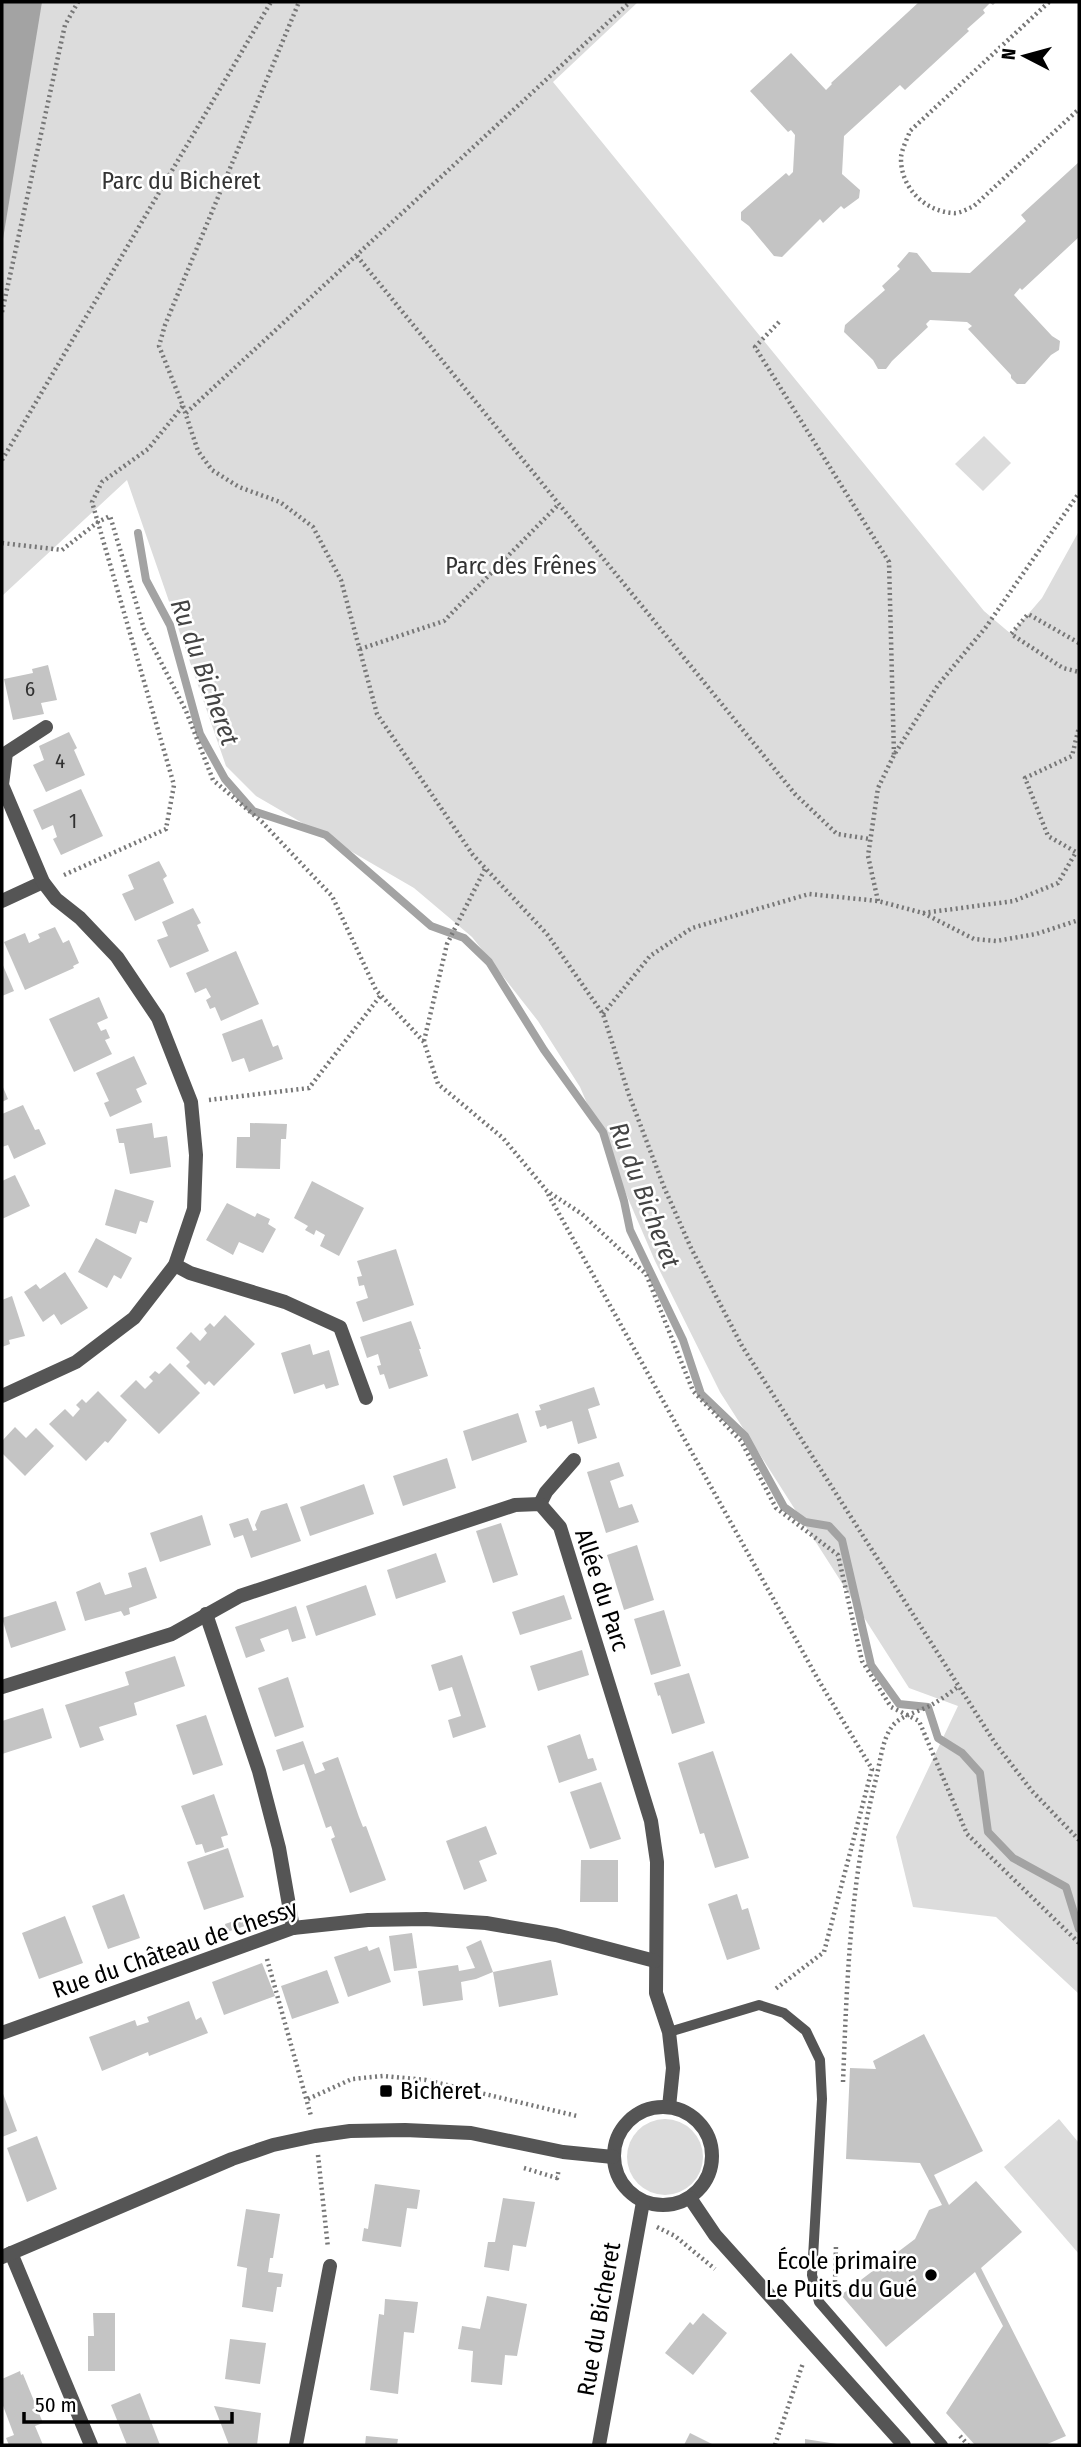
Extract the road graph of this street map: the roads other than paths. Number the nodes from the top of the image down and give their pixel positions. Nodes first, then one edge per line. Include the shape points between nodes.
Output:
1 (46, 727) dead end
2 (43, 882) junction
3 (2, 901) edge
4 (175, 1265) junction
5 (2, 1396) edge
6 (366, 1398) dead end
7 (574, 1460) dead end
8 (540, 1504) junction
9 (206, 1614) junction
10 (2, 1686) edge
11 (293, 1928) junction
12 (655, 1961) junction
13 (669, 2032) junction
14 (2, 2034) edge
15 (670, 2107) junction
16 (613, 2157) junction
17 (690, 2198) junction
18 (643, 2202) junction
19 (6, 2255) edge
20 (330, 2266) road end
21 (91, 2445) edge
22 (296, 2445) edge
23 (599, 2445) edge
24 (904, 2445) edge
25 (943, 2445) edge

1 - 2 street via 6,753 2,777
2 - 3 street
2 - 4 street via 117,957 158,1018 191,1102 196,1155 194,1209
4 - 5 street via 134,1318 76,1362
4 - 6 street via 285,1301 340,1327
7 - 8 street
8 - 9 street via 515,1505 240,1596
8 - 12 street, Allée du Parc via 559,1527 651,1821 657,1862
9 - 10 street via 173,1634
9 - 11 street via 259,1771
11 - 12 street, Rue du Château de Chessy via 368,1920 486,1923 556,1935
11 - 14 street, Rue du Château de Chessy
12 - 13 street, Allée du Parc via 656,1993
13 - 15 street, Allée du Parc via 673,2068
13 - 25 lane via 759,2006 784,2013 806,2031 820,2060 822,2099 812,2275 818,2302
15 - 16 street via 648,2108 630,2119 617,2136
15 - 17 street via 689,2114 703,2127 711,2145 712,2165 704,2184
16 - 18 street via 621,2184
16 - 19 street via 471,2133 350,2131 315,2136 232,2159
17 - 18 street via 659,2206
17 - 24 street via 715,2235
18 - 23 street, Rue du Bicheret
19 - 21 street
20 - 22 street

